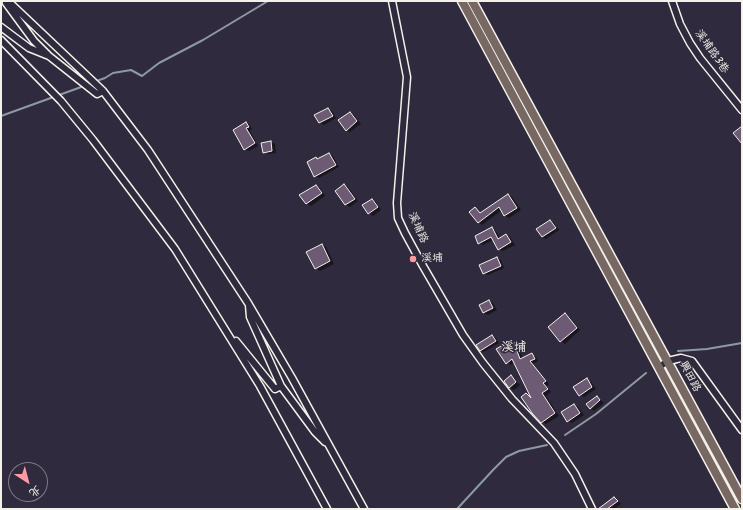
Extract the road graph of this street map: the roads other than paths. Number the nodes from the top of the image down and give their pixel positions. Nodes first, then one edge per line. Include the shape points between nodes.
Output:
1 (4, 1) edge
2 (8, 1) edge
3 (392, 1) edge
4 (462, 1) edge
5 (472, 1) edge
6 (672, 1) edge
7 (1, 27) edge
8 (1, 40) edge
9 (49, 56) junction
10 (103, 91) junction
11 (742, 110) edge
12 (248, 303) junction
13 (226, 330) junction
14 (668, 361) junction
15 (659, 367) junction
16 (281, 386) junction
17 (742, 430) edge
18 (329, 446) junction
19 (742, 499) edge
20 (327, 509) edge
21 (364, 509) edge
22 (592, 509) edge
23 (735, 509) edge

1 - 9 street via 34,41
2 - 10 street
3 - 22 street, 溪埔路 via 407,77 398,218 467,340 512,399 554,443 575,474
4 - 15 main road
5 - 14 main road
6 - 11 street, 溪埔路3巷 via 680,24 700,58
7 - 9 street via 29,48
8 - 13 street via 61,101 93,140 175,249
9 - 10 street via 97,94
10 - 12 street via 148,150
12 - 16 street via 250,318
12 - 18 street
13 - 16 street via 275,389
13 - 20 street via 260,386
14 - 15 street
14 - 17 street, 興田路 via 681,358 692,362
14 - 19 main road, 興田路
15 - 23 main road, 興田路
16 - 18 street via 315,432
18 - 21 street

